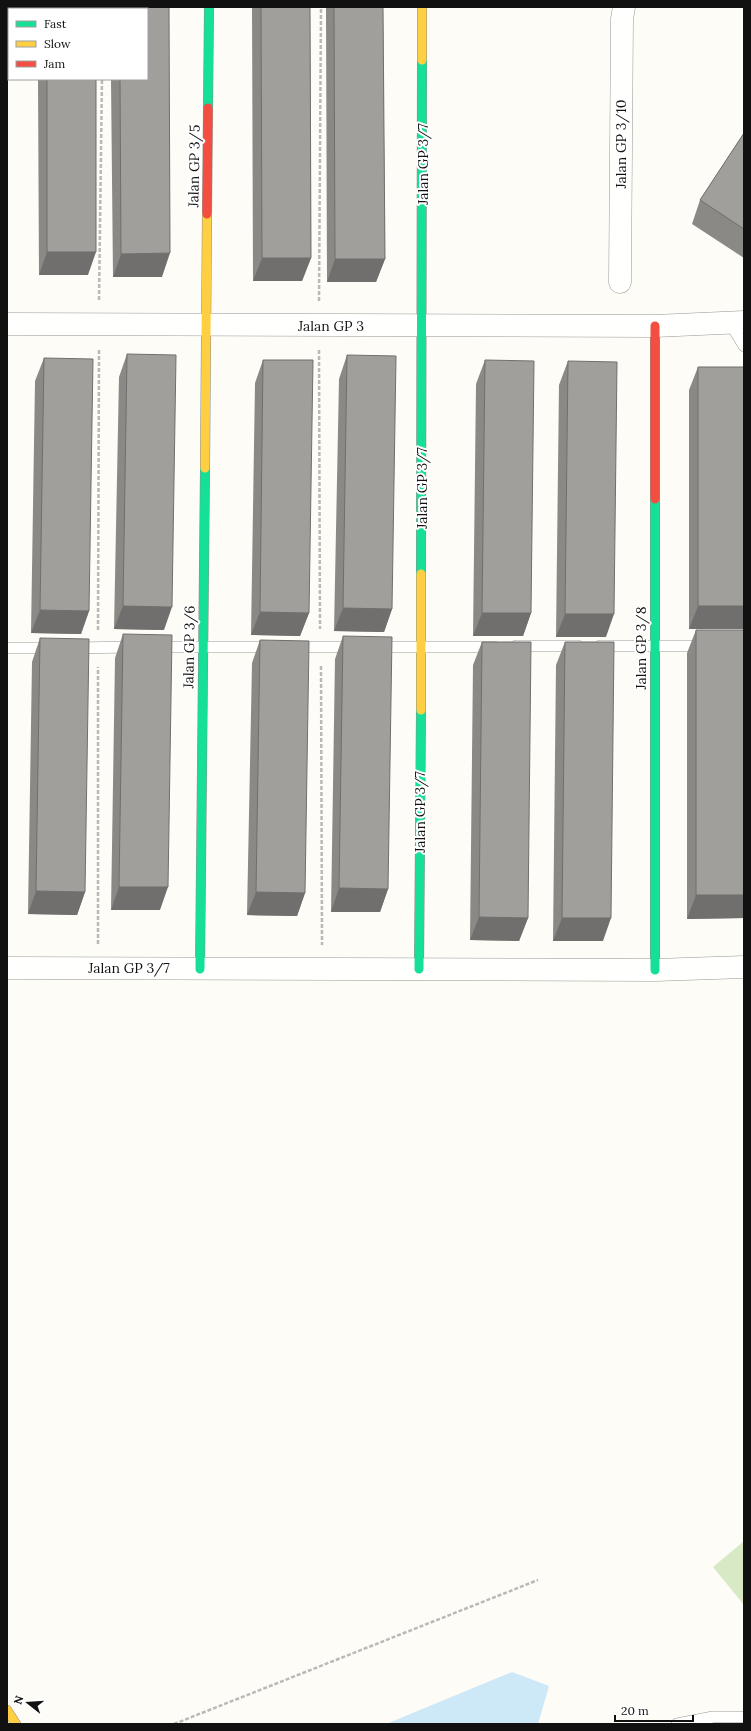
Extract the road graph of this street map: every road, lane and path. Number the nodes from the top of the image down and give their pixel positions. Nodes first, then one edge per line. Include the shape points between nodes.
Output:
1 (209, 7) edge
2 (321, 7) edge
3 (422, 7) edge
4 (624, 7) edge
5 (102, 80) edge
6 (620, 282) dead end
7 (737, 323) edge
8 (7, 324) edge
9 (99, 325) junction
10 (206, 325) junction
11 (319, 326) junction
12 (423, 326) junction
13 (655, 326) junction
14 (744, 346) edge
15 (655, 646) junction
16 (714, 646) edge
17 (203, 647) junction
18 (320, 647) junction
19 (421, 647) junction
20 (7, 648) edge
21 (98, 648) junction
22 (7, 968) edge
23 (98, 968) junction
24 (744, 968) edge
25 (200, 969) junction
26 (322, 969) junction
27 (419, 969) junction
28 (655, 970) junction
29 (538, 1580) dead end
30 (7, 1710) edge
31 (744, 1717) edge
32 (16, 1724) edge
33 (174, 1724) edge
34 (677, 1724) edge

1 - 10 street, Jalan GP 3/5
2 - 11 path
3 - 12 street, Jalan GP 3/7
4 - 6 street, Jalan GP 3/10
5 - 9 path
7 - 13 street, Jalan GP 3
7 - 14 lane
8 - 9 street, Jalan GP 3
9 - 10 street, Jalan GP 3
9 - 21 path
10 - 11 street, Jalan GP 3
10 - 17 street, Jalan GP 3/6
11 - 12 street, Jalan GP 3
11 - 18 path
12 - 13 street, Jalan GP 3
12 - 19 street, Jalan GP 3/7
13 - 15 street, Jalan GP 3/8
15 - 16 lane
15 - 19 lane
15 - 28 street, Jalan GP 3/8
17 - 18 lane
17 - 21 lane
17 - 25 street, Jalan GP 3/6
18 - 19 lane
18 - 26 path
19 - 27 street, Jalan GP 3/7
20 - 21 lane
21 - 23 path
22 - 23 street, Jalan GP 3/7
23 - 25 street, Jalan GP 3/7
24 - 28 street, Jalan GP 3/7
25 - 26 street, Jalan GP 3/7
26 - 27 street, Jalan GP 3/7
27 - 28 street, Jalan GP 3/7
29 - 33 path
30 - 32 street
31 - 34 lane via 713,1717

